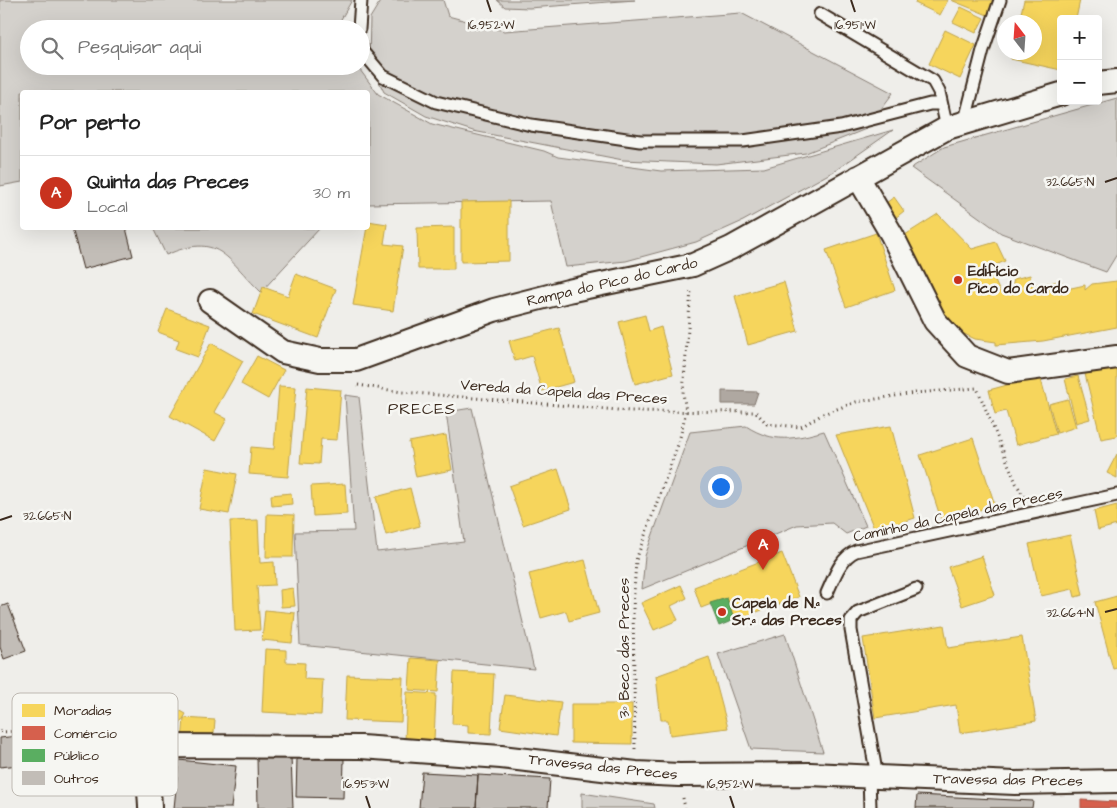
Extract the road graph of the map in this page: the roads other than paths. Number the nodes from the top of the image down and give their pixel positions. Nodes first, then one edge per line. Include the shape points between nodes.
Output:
1 (362, 0) edge
2 (1000, 0) edge
3 (820, 14) dead end
4 (360, 20) edge
5 (370, 61) edge
6 (1117, 80) edge
7 (1102, 82) edge
8 (1057, 95) edge
9 (941, 104) junction
10 (956, 126) junction
11 (858, 177) junction
12 (210, 301) dead end
13 (1117, 357) edge
14 (1117, 495) edge
15 (916, 589) dead end
16 (827, 593) dead end
17 (178, 746) edge
18 (873, 777) junction
19 (1117, 781) edge
20 (870, 808) edge

1 - 4 lane
2 - 10 lane
3 - 9 lane via 933,81
5 - 9 lane via 383,76 436,102 531,125 640,141 743,141 841,127
6 - 7 street
8 - 10 street, Rampa do Pico do Cardo
9 - 10 lane
10 - 11 street, Rampa do Pico do Cardo
11 - 12 street, Rampa do Pico do Cardo via 731,248 693,265 494,310 356,360 320,360 283,352
11 - 13 street via 892,235 935,321 967,356 1008,372
14 - 16 lane, Caminho da Capela das Preces via 856,551 848,554
15 - 18 lane via 858,612 851,620
17 - 18 street, Travessa das Preces via 361,747 501,756 636,773
18 - 19 street, Travessa das Preces via 1015,783
18 - 20 lane

